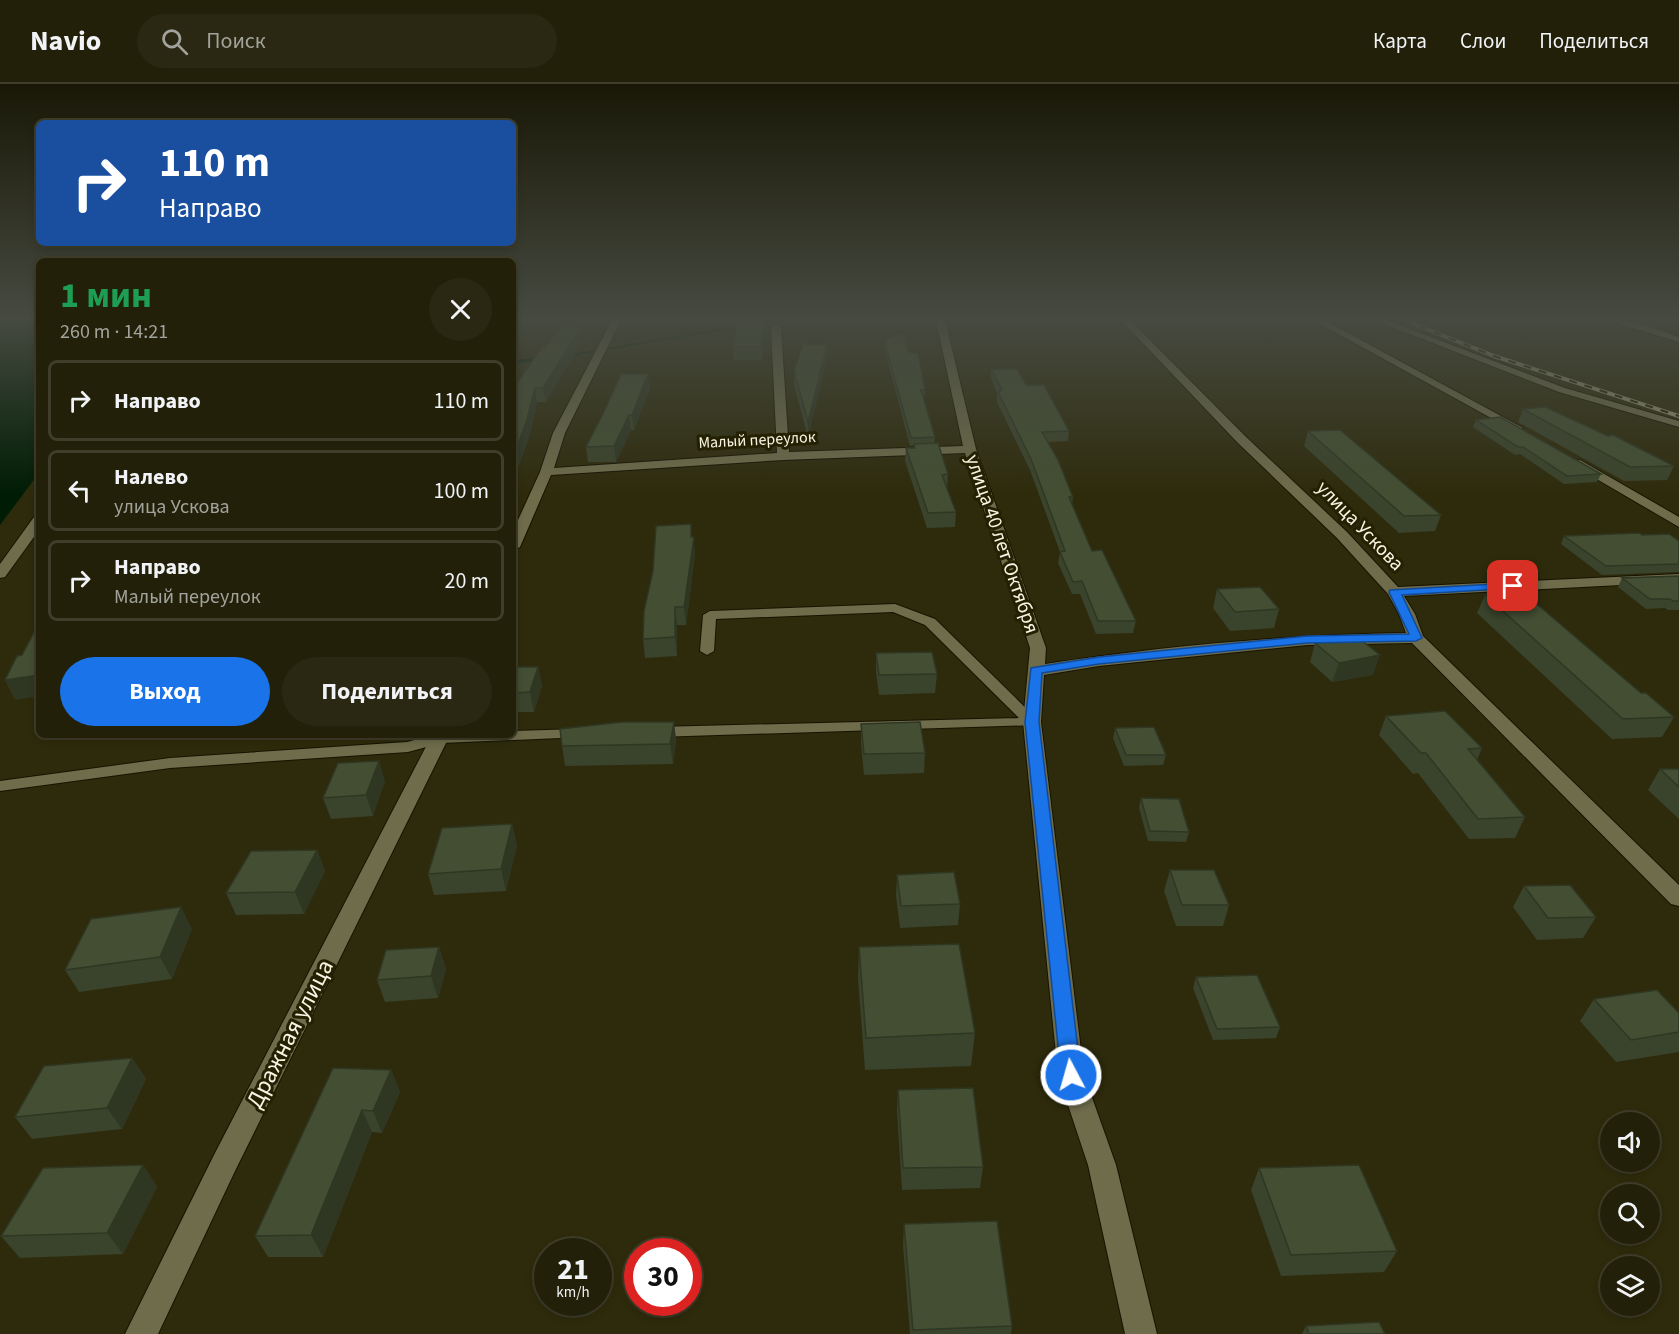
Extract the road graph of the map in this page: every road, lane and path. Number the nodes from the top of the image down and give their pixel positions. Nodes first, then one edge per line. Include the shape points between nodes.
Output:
1 (587, 378) edge
2 (779, 378) edge
3 (954, 378) edge
4 (1182, 378) edge
5 (1425, 378) edge
6 (1531, 378) edge
7 (1679, 424) edge
8 (1532, 436) edge
9 (970, 449) junction
10 (783, 456) junction
11 (1570, 458) edge
12 (546, 472) junction
13 (1679, 523) edge
14 (36, 524) edge
15 (516, 540) edge
16 (0, 574) edge
17 (1679, 578) edge
18 (1394, 592) junction
19 (1416, 638) junction
20 (707, 651) dead end
21 (1036, 670) junction
22 (1032, 722) junction
23 (641, 733) edge
24 (594, 734) edge
25 (516, 736) edge
26 (438, 738) edge
27 (440, 738) edge
28 (0, 786) edge
29 (1679, 897) edge
30 (141, 1334) edge
31 (1141, 1334) edge

1 - 12 street via 559,432
2 - 10 street
3 - 9 street, улица 40 лет Октября
4 - 18 street, улица Ускова via 1342,535
5 - 8 street
6 - 7 lane
9 - 10 street, Малый переулок
9 - 21 street, улица 40 лет Октября via 1038,648
10 - 12 street, Малый переулок
11 - 13 street
12 - 15 street
14 - 16 street
17 - 18 street
18 - 19 street, улица Ускова
19 - 21 street via 1307,640
19 - 29 street, улица Ускова
20 - 22 lane via 710,615 895,608 930,622
21 - 22 street, улица 40 лет Октября
22 - 23 lane
22 - 31 street, улица 40 лет Октября via 1071,1075 1102,1165
24 - 25 lane
26 - 28 lane via 408,747 170,763
27 - 30 street, Дражная улица

